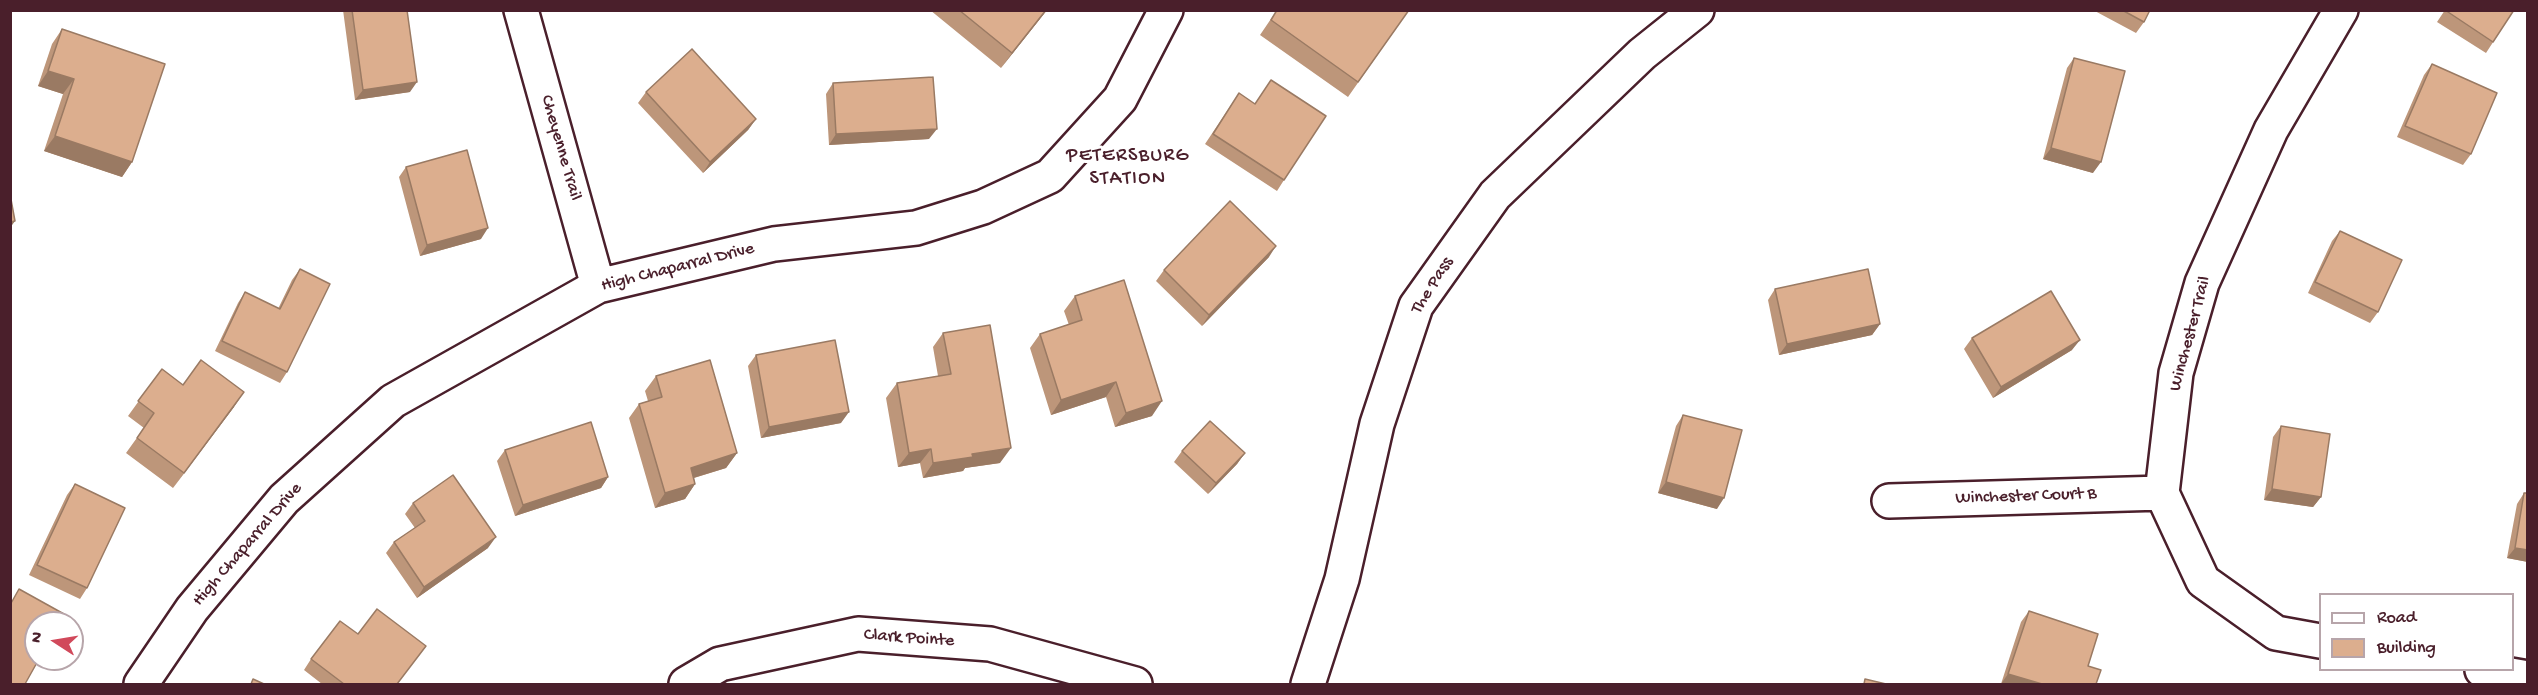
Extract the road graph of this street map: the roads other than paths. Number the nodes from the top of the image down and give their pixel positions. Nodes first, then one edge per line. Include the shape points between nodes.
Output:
1 (521, 10) edge
2 (1166, 10) edge
3 (1697, 10) edge
4 (2341, 10) edge
5 (598, 286) junction
6 (2162, 493) junction
7 (1889, 501) dead end
8 (2319, 641) edge
9 (2492, 671) edge
10 (2528, 678) edge
11 (141, 684) edge
12 (686, 684) edge
13 (1136, 684) edge
14 (1308, 684) edge

1 - 5 street, Cheyenne Trail
2 - 5 street, High Chaparral Drive via 1120,99 1050,176 983,207 916,228 774,244
3 - 14 street, The Pass via 1642,54 1495,195 1416,306 1377,424 1342,579
4 - 6 street, Winchester Trail via 2271,130 2202,283 2176,373
5 - 11 street, High Chaparral Drive via 393,401 284,499 192,609
6 - 7 street, Winchester Court B
6 - 8 street via 2203,580 2276,633
9 - 10 street
12 - 13 street, Clark Pointe via 720,664 858,634 990,644

